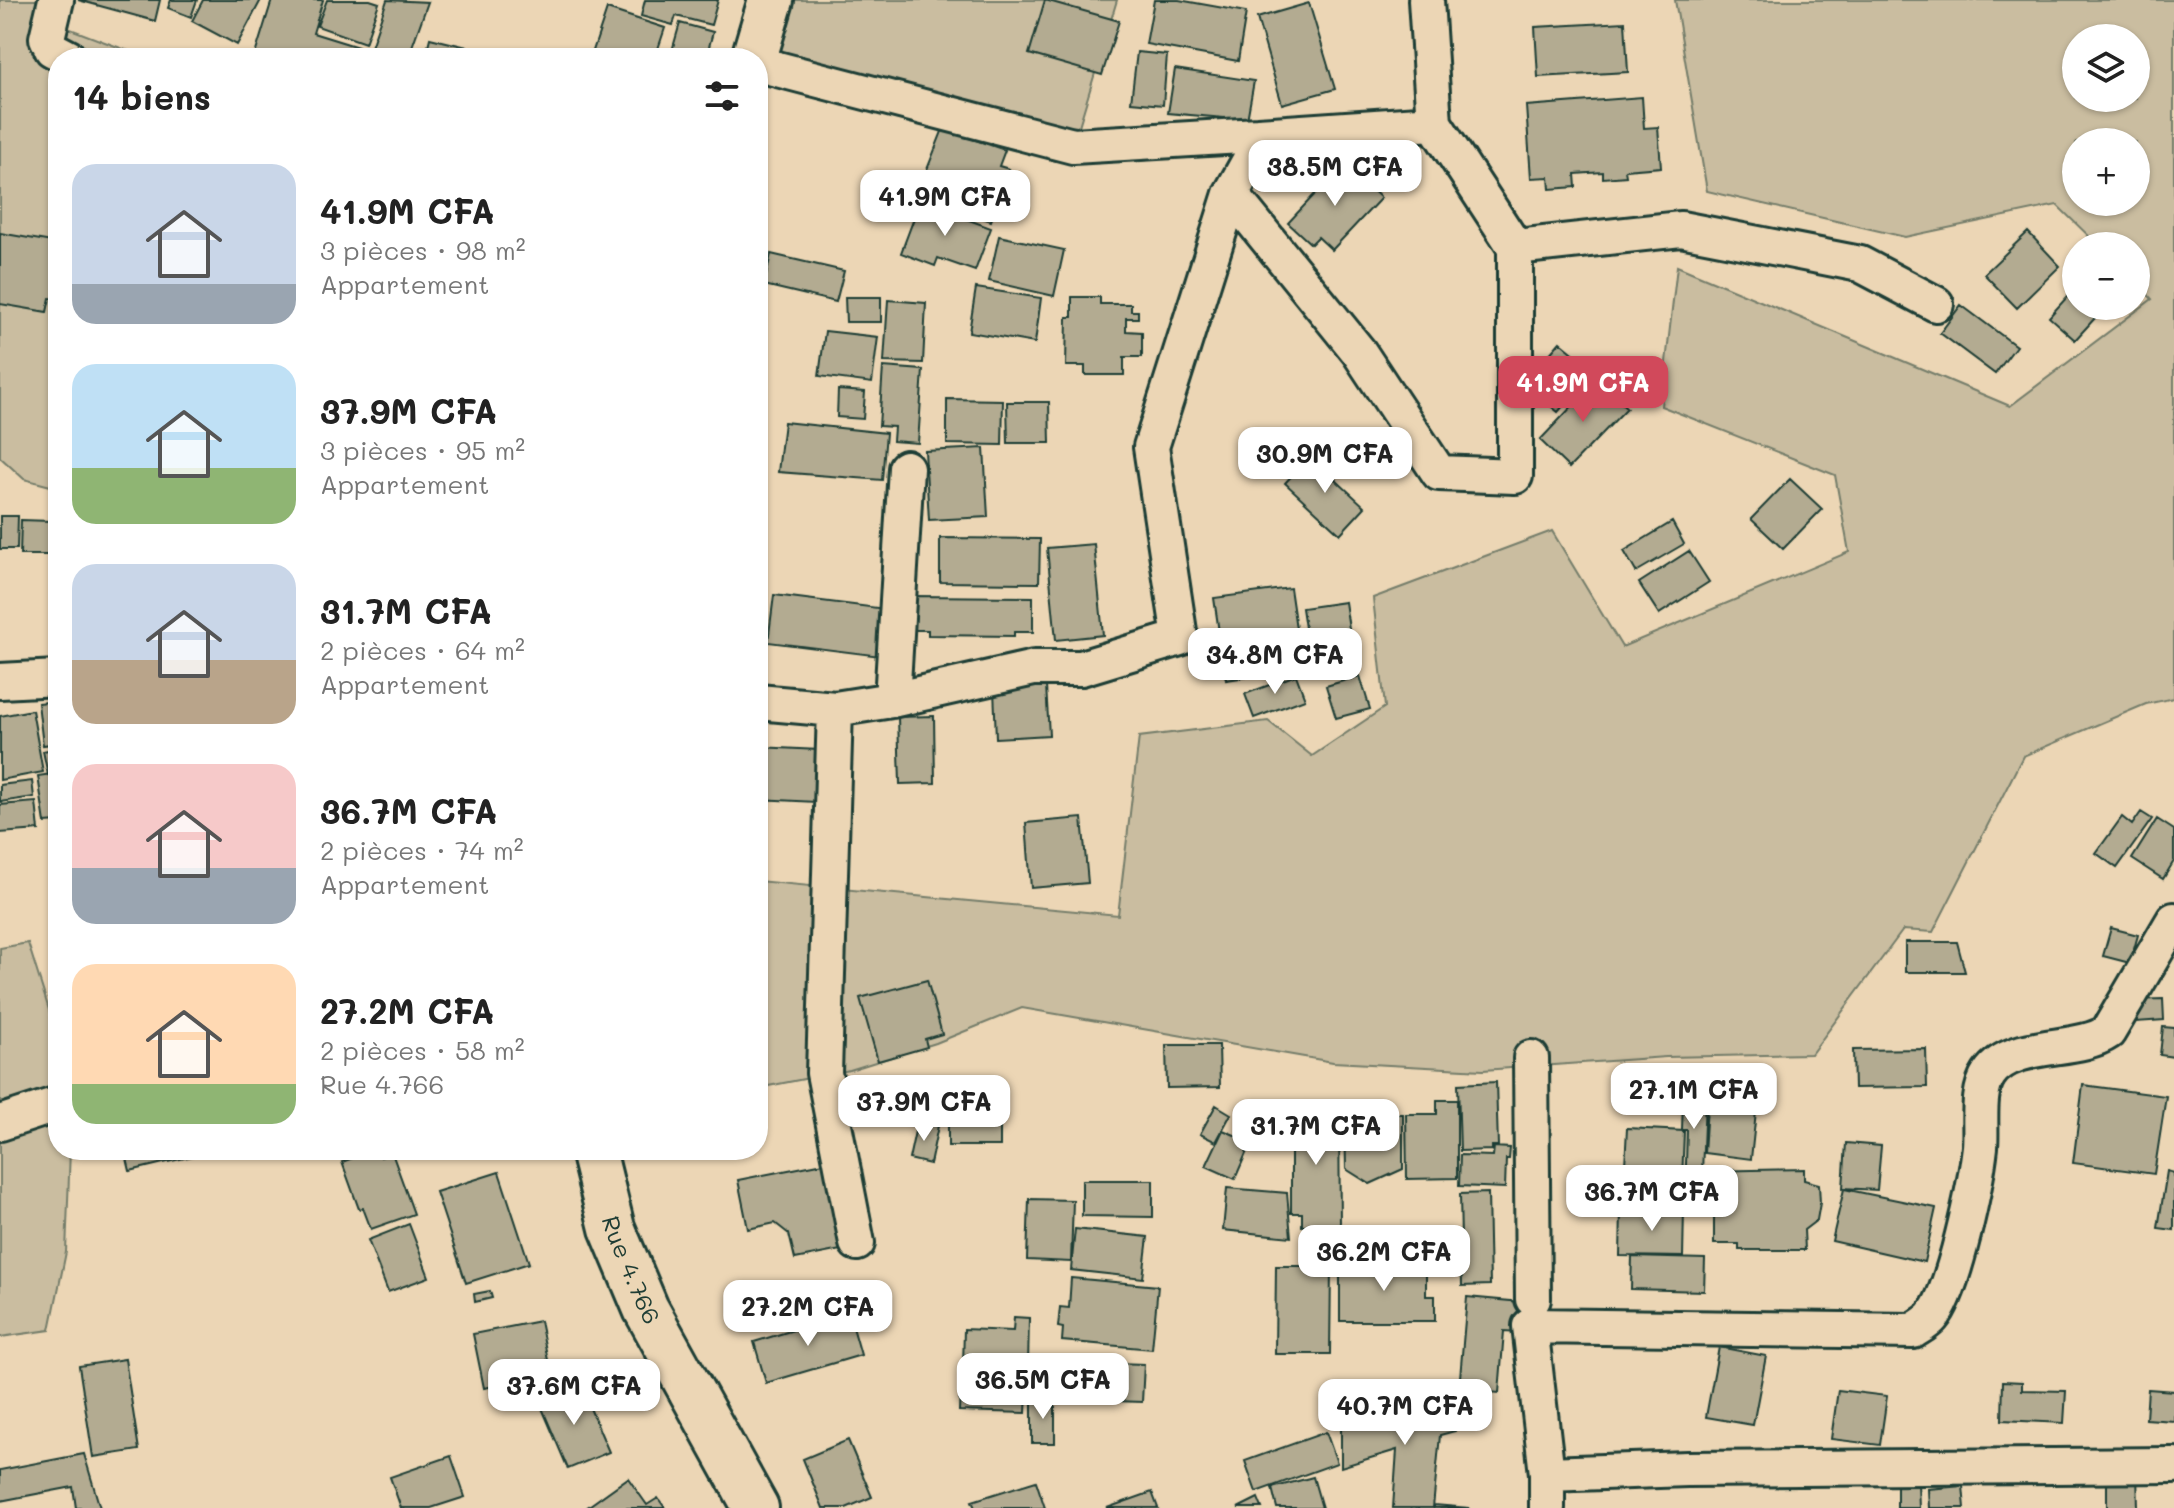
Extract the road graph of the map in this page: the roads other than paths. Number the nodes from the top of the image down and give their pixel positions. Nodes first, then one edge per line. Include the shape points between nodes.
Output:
1 (56, 0) edge
2 (771, 0) edge
3 (1426, 0) edge
4 (52, 48) edge
5 (757, 48) edge
6 (768, 67) edge
7 (1434, 123) junction
8 (1258, 135) junction
9 (1231, 194) junction
10 (1515, 247) junction
11 (1936, 304) dead end
12 (906, 468) dead end
13 (48, 679) edge
14 (0, 681) edge
15 (892, 700) junction
16 (768, 703) edge
17 (835, 709) junction
18 (2174, 920) edge
19 (1531, 1058) dead end
20 (48, 1107) edge
21 (0, 1123) edge
22 (595, 1160) edge
23 (857, 1243) dead end
24 (1533, 1299) dead end
25 (2174, 1465) edge
26 (1547, 1474) junction
27 (756, 1508) edge
28 (1547, 1508) edge

1 - 4 street via 47,38
2 - 5 street
3 - 7 street
6 - 8 street via 1073,146
7 - 8 street
7 - 10 street
8 - 9 street
9 - 10 street via 1359,352 1439,473 1515,476
9 - 15 street via 1151,447 1180,638 1081,668 1034,668
10 - 11 street via 1681,229 1860,264
12 - 15 street
13 - 14 street
15 - 17 street
16 - 17 street
17 - 23 street via 824,1073
18 - 26 street via 2108,1032 2010,1058 1989,1074 1973,1197 1943,1300 1932,1318 1913,1331 1530,1326
19 - 24 street
20 - 21 street
22 - 27 street, Rue 4.766 via 612,1228 646,1309
25 - 26 street
26 - 28 street

